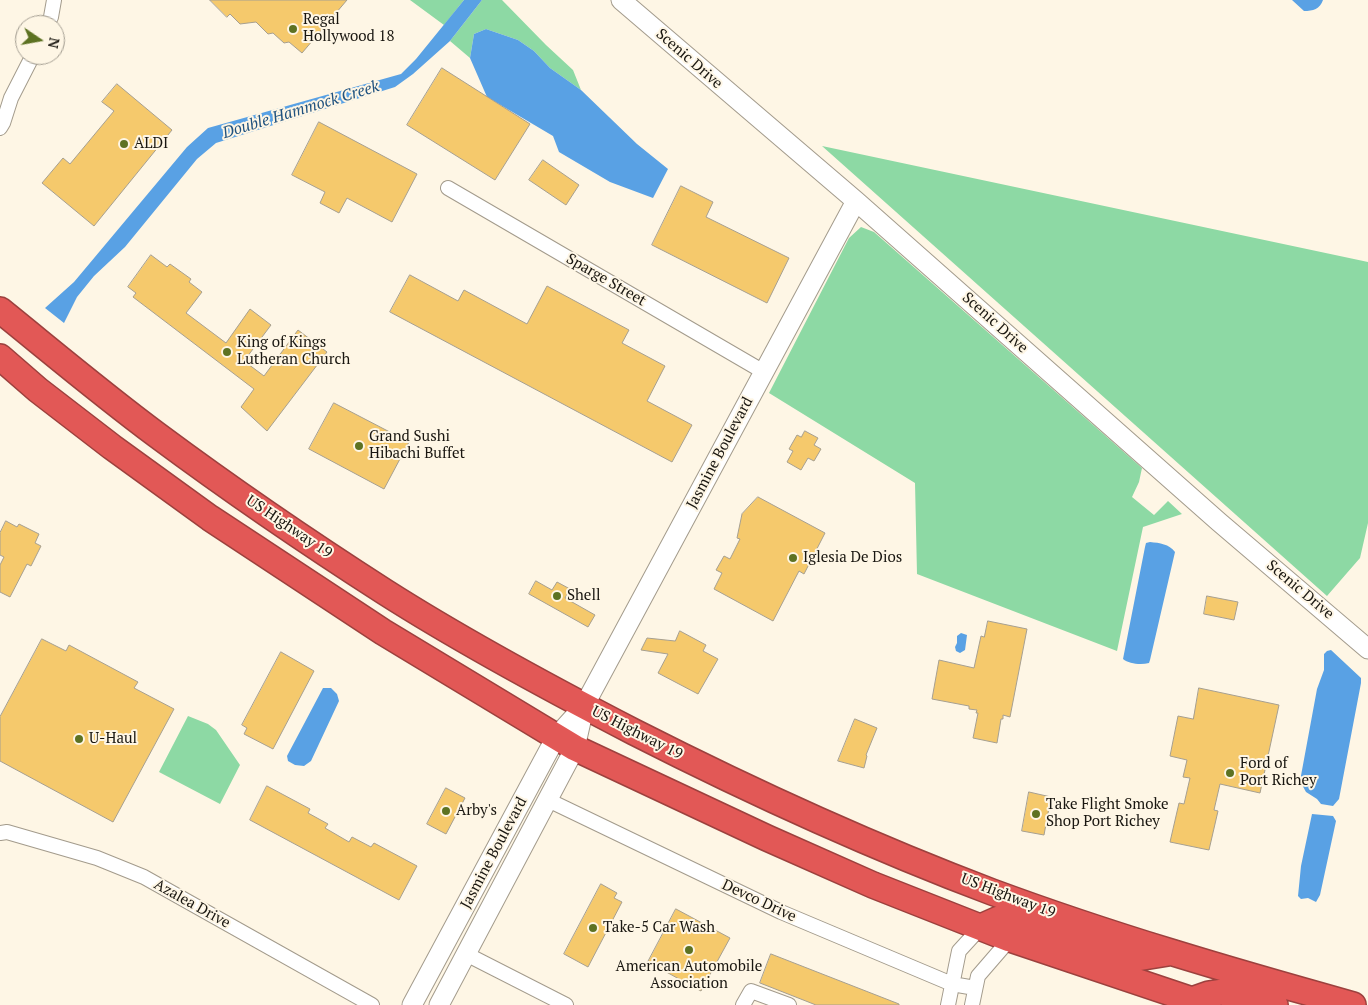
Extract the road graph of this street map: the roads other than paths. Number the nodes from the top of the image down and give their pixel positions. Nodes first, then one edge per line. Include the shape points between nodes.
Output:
1 (54, 0) edge
2 (621, 0) edge
3 (51, 15) edge
4 (28, 65) edge
5 (11, 98) junction
6 (0, 111) edge
7 (0, 128) edge
8 (448, 188) dead end
9 (856, 200) junction
10 (0, 310) edge
11 (0, 358) edge
12 (764, 372) junction
13 (1368, 648) edge
14 (584, 706) junction
15 (565, 743) junction
16 (548, 800) junction
17 (0, 833) edge
18 (478, 882) junction
19 (498, 894) junction
20 (981, 927) junction
21 (1010, 939) junction
22 (1170, 952) junction
23 (466, 954) junction
24 (952, 984) junction
25 (976, 988) junction
26 (1200, 1003) edge
27 (372, 1005) edge
28 (412, 1005) edge
29 (439, 1005) edge
30 (566, 1005) edge
31 (743, 1005) edge
32 (788, 1005) edge
33 (948, 1005) edge
34 (972, 1005) edge
35 (1275, 1005) edge
36 (1353, 1005) edge

1 - 3 street
2 - 9 street, Scenic Drive
4 - 5 street
5 - 6 street
5 - 7 street
8 - 12 street, Sparge Street
9 - 12 street, Jasmine Boulevard
9 - 13 street, Scenic Drive via 1219,522
10 - 14 highway, US Highway 19 via 155,434 310,542 466,641
11 - 15 highway via 112,448 217,523 383,632
12 - 14 street, Jasmine Boulevard
14 - 15 street, Jasmine Boulevard
14 - 22 highway, US Highway 19 via 789,808 857,837 989,891
15 - 16 street, Jasmine Boulevard
15 - 18 street, Jasmine Boulevard
15 - 20 highway via 872,885
16 - 19 street, Jasmine Boulevard
16 - 24 street, Devco Drive via 781,912
17 - 27 street, Azalea Drive via 7,832 97,858 144,877
18 - 19 street
18 - 28 street, Jasmine Boulevard
19 - 23 street, Jasmine Boulevard
20 - 21 highway
20 - 22 highway via 999,919 1009,919 1131,959
20 - 24 street via 959,951
21 - 25 street via 978,976
21 - 26 highway
22 - 36 highway, US Highway 19
23 - 29 street, Jasmine Boulevard
23 - 30 street
24 - 25 street, Devco Drive
24 - 33 street
25 - 34 street
26 - 35 highway via 1209,994 1222,992
31 - 32 street via 751,991

